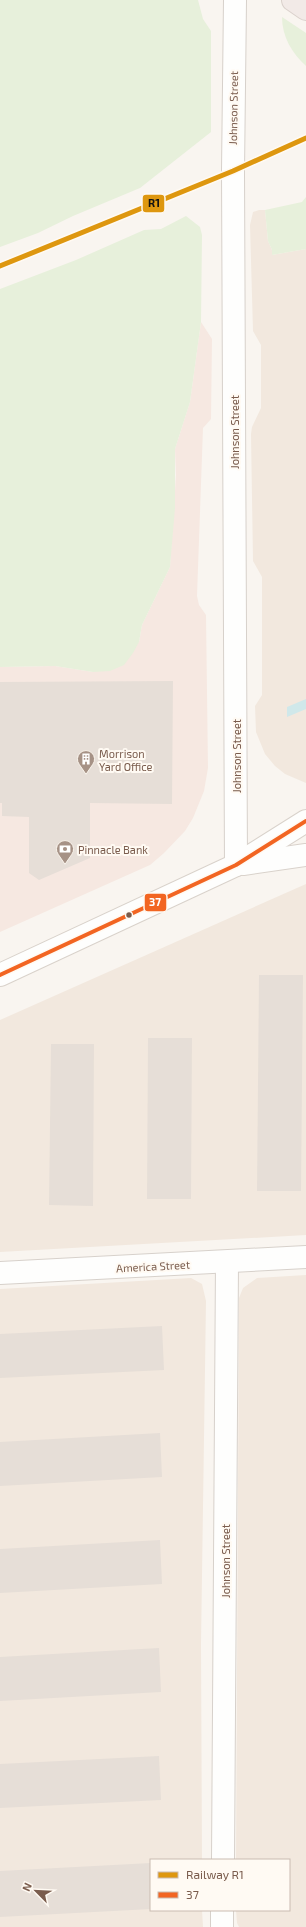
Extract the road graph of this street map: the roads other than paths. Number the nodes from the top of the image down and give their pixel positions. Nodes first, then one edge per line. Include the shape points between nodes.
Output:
1 (235, 0) edge
2 (293, 0) edge
3 (306, 9) edge
4 (306, 821) edge
5 (306, 855) edge
6 (236, 865) junction
7 (0, 975) edge
8 (306, 1257) edge
9 (227, 1262) junction
10 (0, 1273) edge
11 (223, 1859) edge
12 (222, 1911) edge
13 (222, 1927) edge

1 - 6 street, Johnson Street via 233,171
2 - 3 highway
4 - 6 street
5 - 6 street
6 - 7 street
8 - 9 street, America Street
9 - 10 street, America Street
9 - 11 street, Johnson Street
12 - 13 street

